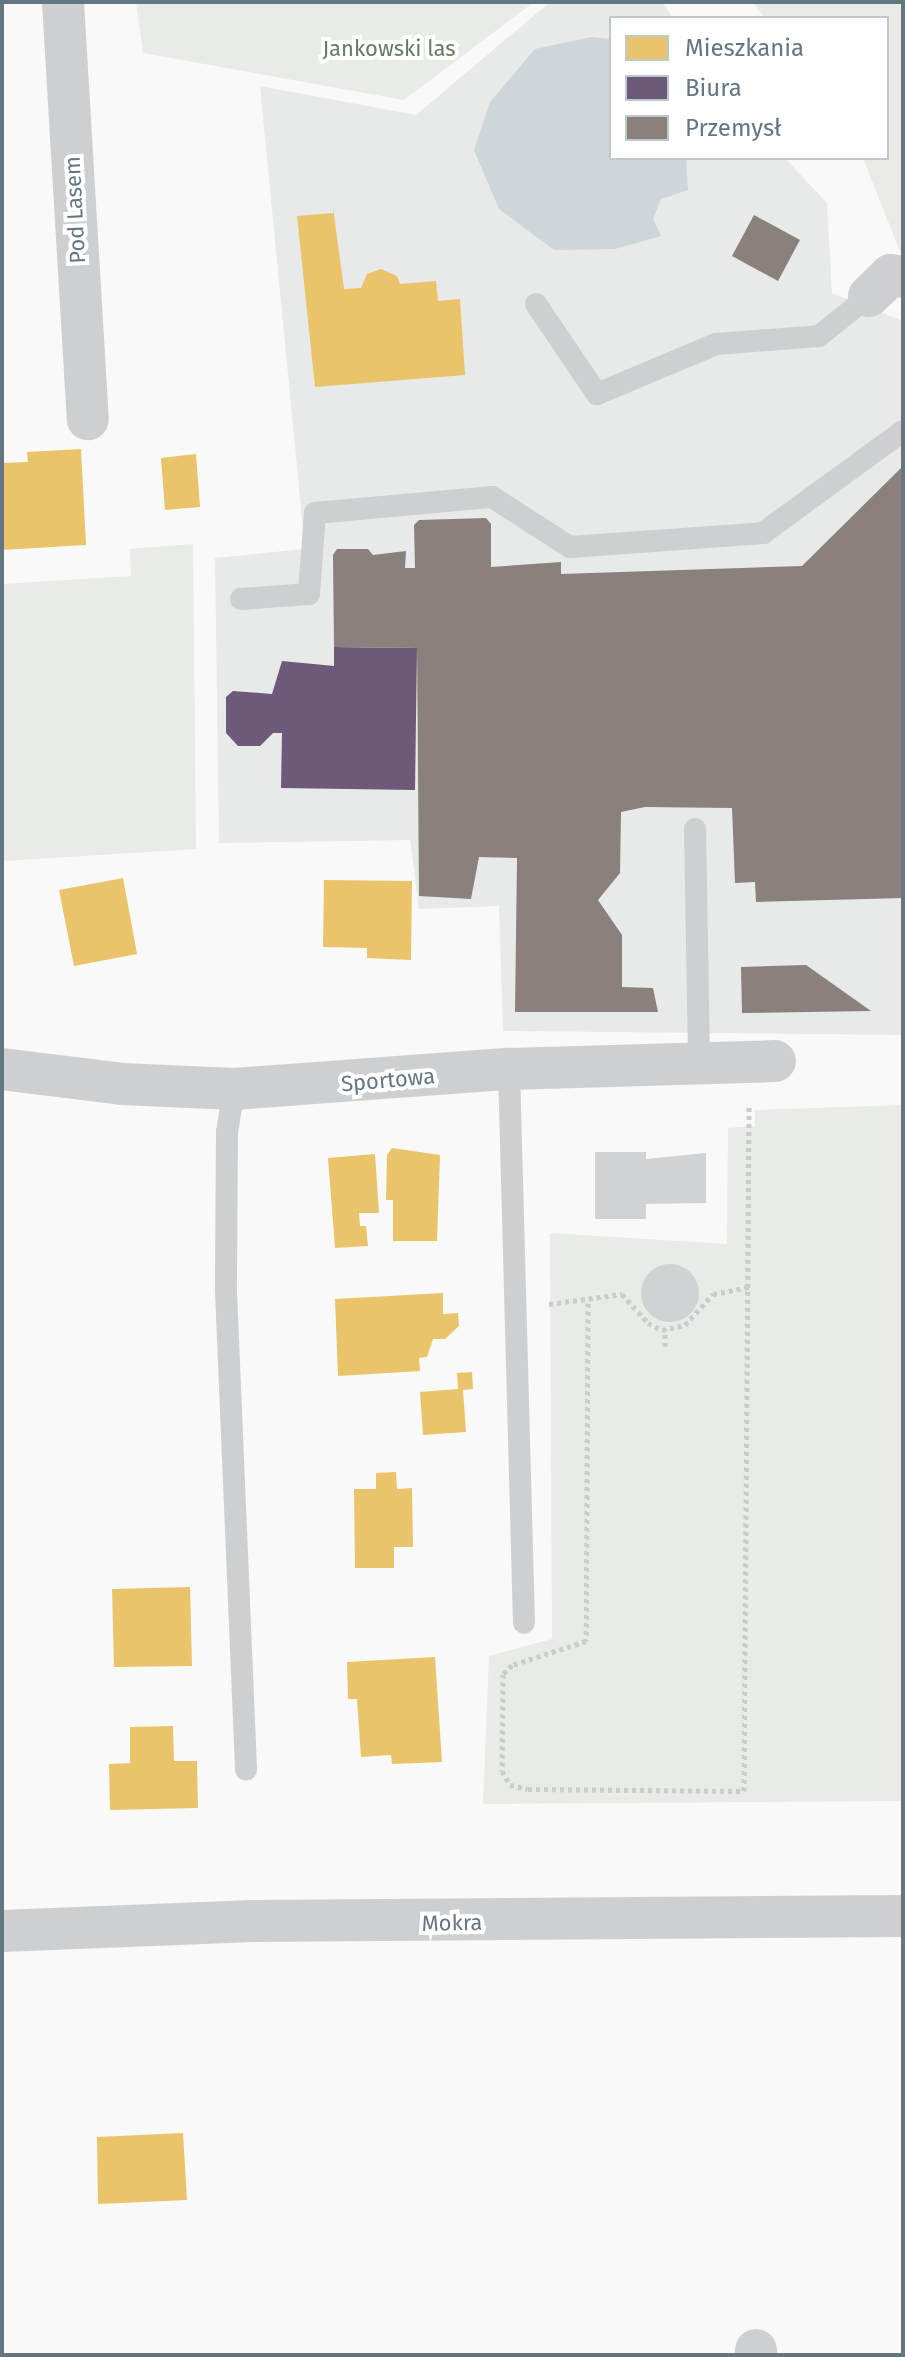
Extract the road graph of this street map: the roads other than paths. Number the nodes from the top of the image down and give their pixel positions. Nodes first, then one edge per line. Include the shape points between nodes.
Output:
1 (63, 2) edge
2 (886, 287) edge
3 (536, 304) dead end
4 (88, 419) dead end
5 (903, 431) edge
6 (241, 599) dead end
7 (695, 829) dead end
8 (761, 1062) road end
9 (699, 1064) junction
10 (2, 1069) edge
11 (509, 1069) junction
12 (234, 1089) junction
13 (524, 1623) dead end
14 (246, 1770) dead end
15 (903, 1916) edge
16 (2, 1931) edge

1 - 4 street, Pod Lasem
2 - 3 lane via 819,336 716,344 597,394
5 - 6 lane via 763,533 570,547 492,497 315,513 309,594
7 - 9 lane
8 - 9 street, Sportowa
9 - 11 street, Sportowa
10 - 12 street, Sportowa via 122,1084
11 - 12 street, Sportowa
11 - 13 lane
12 - 14 lane via 227,1132 226,1291
15 - 16 street, Mokra via 253,1921

